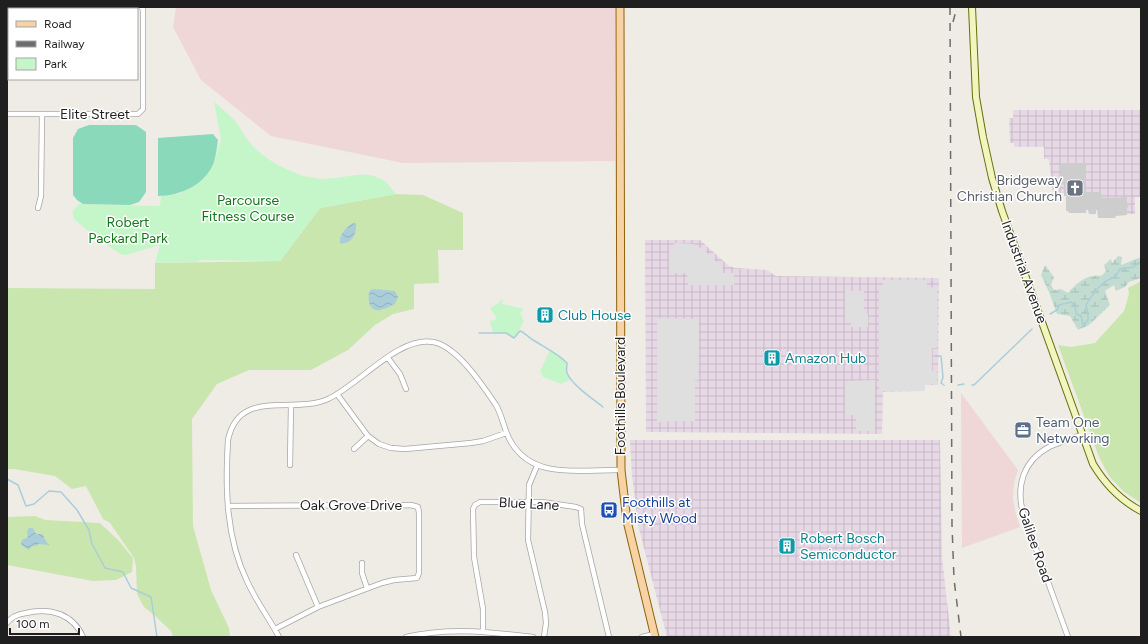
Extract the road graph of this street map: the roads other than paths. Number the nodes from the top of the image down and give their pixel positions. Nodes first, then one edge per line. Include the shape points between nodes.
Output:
1 (141, 7) edge
2 (620, 7) edge
3 (972, 7) edge
4 (140, 59) edge
5 (7, 114) edge
6 (42, 114) junction
7 (38, 208) dead end
8 (388, 358) junction
9 (406, 389) dead end
10 (338, 394) junction
11 (291, 405) junction
12 (506, 433) junction
13 (1081, 435) junction
14 (368, 436) junction
15 (354, 449) dead end
16 (290, 465) dead end
17 (537, 466) junction
18 (620, 470) junction
19 (528, 502) junction
20 (228, 506) junction
21 (1141, 511) edge
22 (296, 555) dead end
23 (362, 563) dead end
24 (367, 588) junction
25 (318, 606) junction
26 (8, 620) edge
27 (275, 629) junction
28 (483, 631) junction
29 (655, 636) edge
30 (83, 637) edge
31 (279, 637) edge
32 (406, 637) edge
33 (533, 637) edge
34 (544, 637) edge
35 (609, 637) edge
36 (642, 637) edge
37 (1068, 637) edge

1 - 4 street via 143,9
2 - 18 main road, Foothills Boulevard
3 - 13 street, Industrial Avenue via 976,97 987,160 1002,211
4 - 6 street, Elite Street via 143,110 138,114
5 - 6 street
6 - 7 street via 41,196
8 - 9 street via 400,374
8 - 10 street
8 - 12 street via 402,348 418,342 434,342 449,348 461,359 496,405
10 - 11 street via 318,403
10 - 14 street
11 - 16 street
11 - 20 street via 261,406 248,410 235,423 228,440
12 - 14 street via 478,442 405,449 385,447
12 - 17 street via 519,453
13 - 21 street, Industrial Avenue via 1093,464 1105,482 1123,500
13 - 37 street, Galilee Road via 1053,445 1035,457 1025,470 1020,490 1023,513
14 - 15 street
17 - 18 street via 552,470
17 - 19 street via 529,485
18 - 29 main road, Foothills Boulevard via 627,521
19 - 28 street, Blue Lane via 474,504 474,550 483,609
19 - 34 street via 529,545 545,612
19 - 35 street, Blue Lane via 581,509 582,524
20 - 24 street, Oak Grove Drive via 418,507 417,578 382,582
20 - 27 street via 231,533 242,570 253,594
22 - 25 street
23 - 24 street
24 - 25 street, Oak Grove Drive
25 - 27 street, Oak Grove Drive
26 - 30 street via 36,610 52,611 65,616 78,627
27 - 31 street
28 - 32 street via 451,630
28 - 33 street
29 - 36 street

